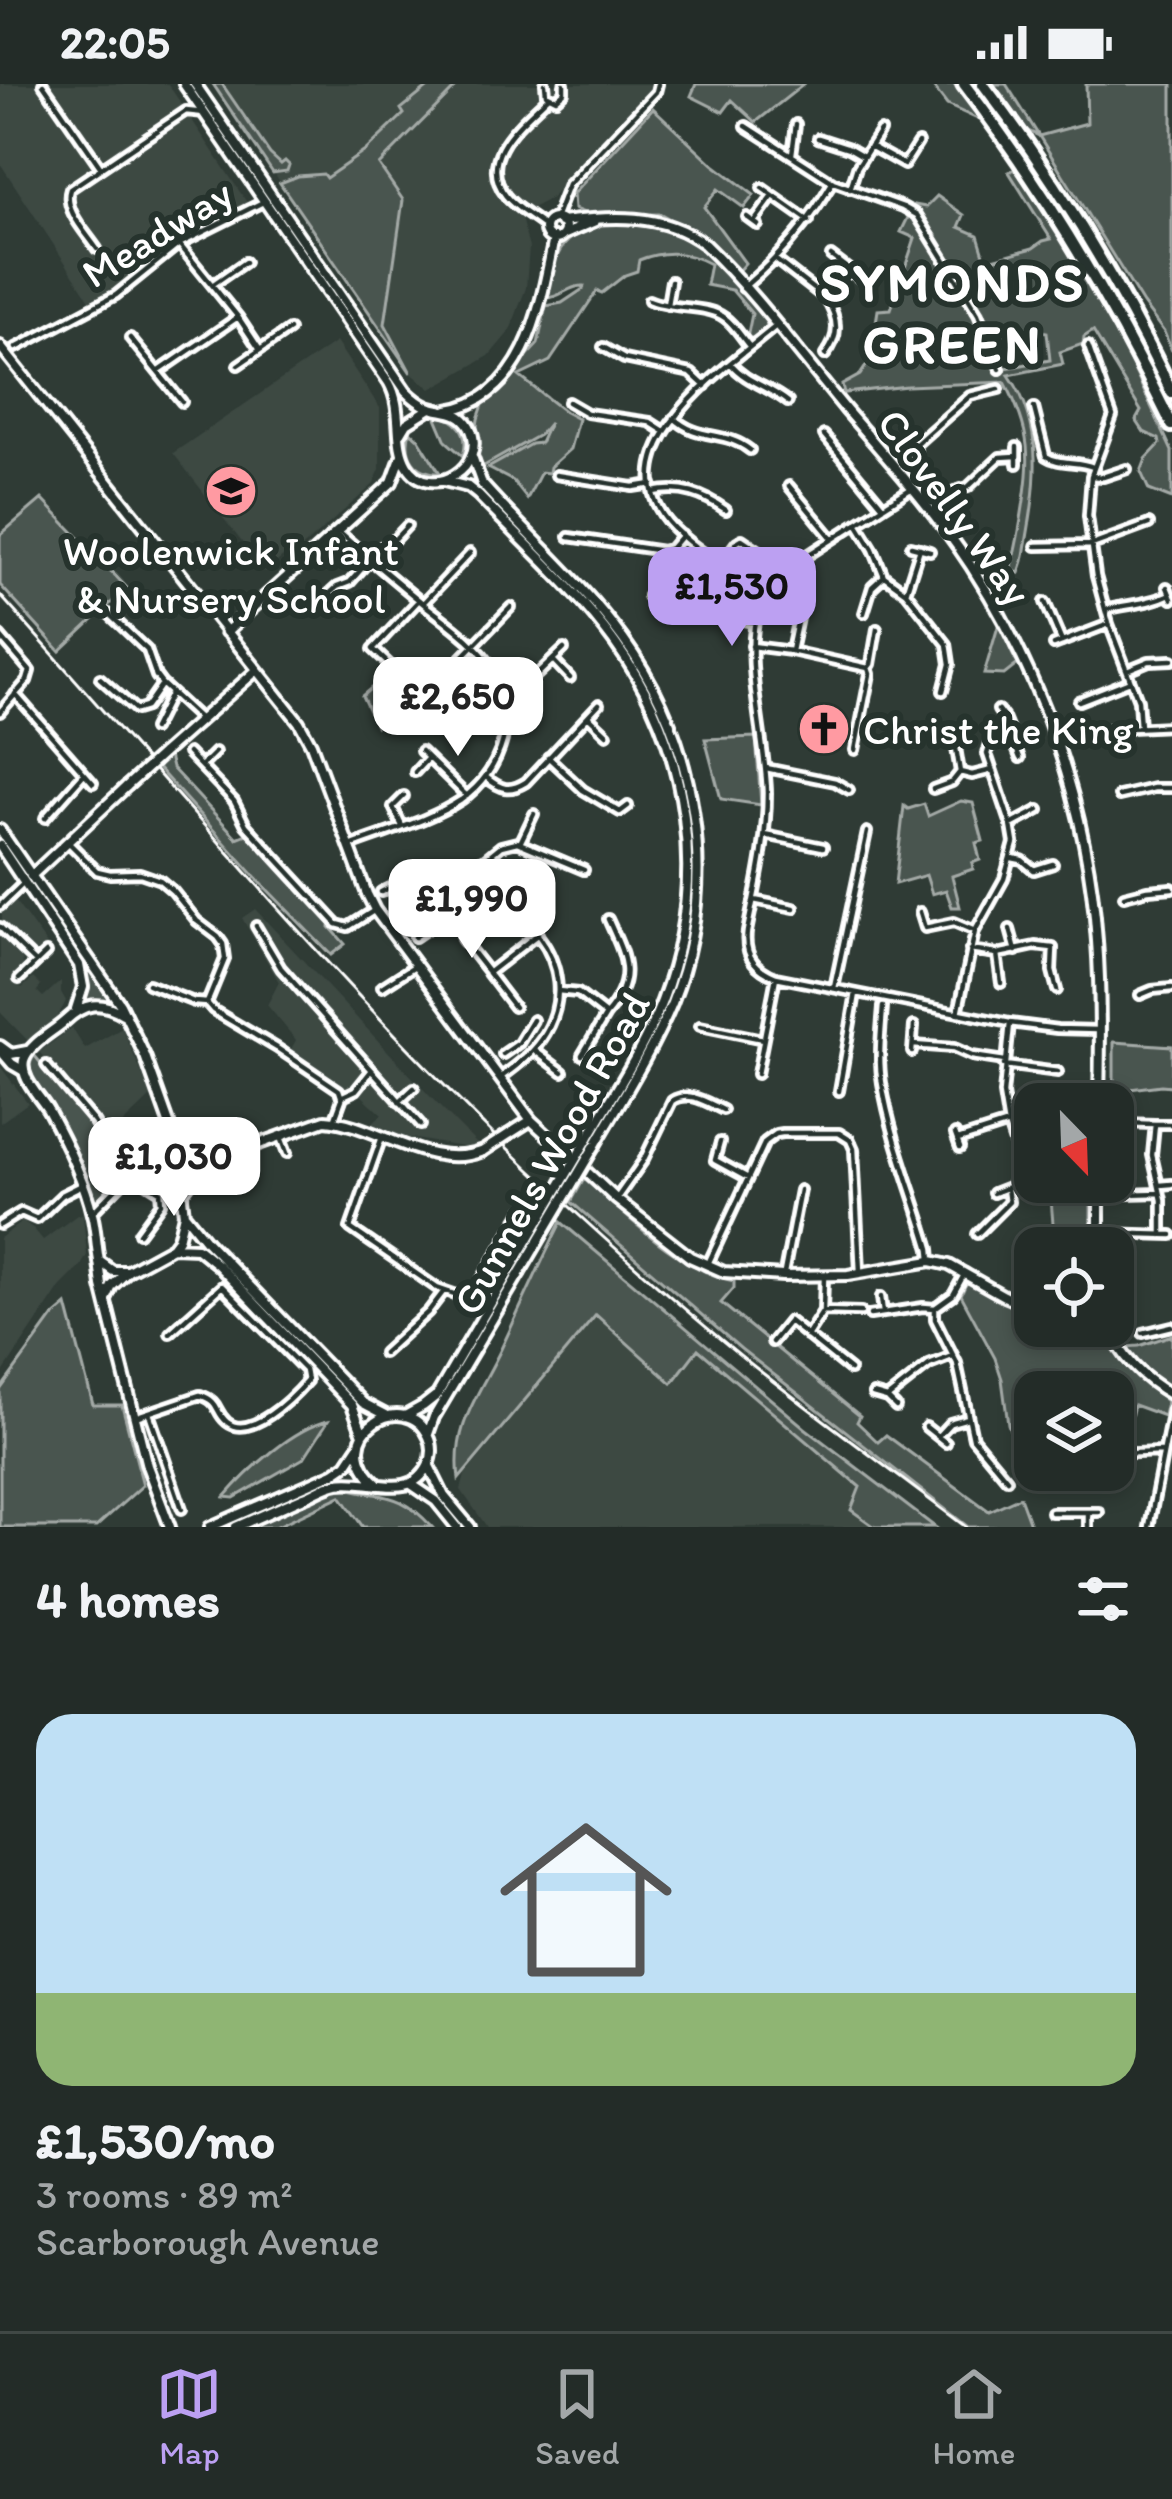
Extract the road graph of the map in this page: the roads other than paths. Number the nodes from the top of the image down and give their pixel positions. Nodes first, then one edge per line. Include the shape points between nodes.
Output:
1 (43, 84) edge
2 (545, 84) edge
3 (564, 84) edge
4 (658, 84) edge
5 (964, 84) edge
6 (983, 84) edge
7 (190, 87) edge
8 (548, 97) junction
9 (186, 112) junction
10 (205, 113) junction
11 (796, 124) dead end
12 (746, 126) dead end
13 (880, 131) dead end
14 (818, 138) dead end
15 (918, 143) dead end
16 (870, 146) junction
17 (792, 154) junction
18 (863, 157) junction
19 (101, 168) junction
20 (833, 182) junction
21 (762, 188) dead end
22 (850, 189) junction
23 (773, 196) junction
24 (265, 201) junction
25 (747, 217) dead end
26 (558, 220) junction
27 (596, 220) junction
28 (808, 221) junction
29 (545, 227) junction
30 (558, 237) junction
31 (178, 244) junction
32 (97, 249) dead end
33 (831, 256) dead end
34 (776, 260) junction
35 (245, 262) dead end
36 (849, 269) junction
37 (671, 281) dead end
38 (865, 282) dead end
39 (212, 285) junction
40 (743, 287) junction
41 (826, 298) junction
42 (649, 300) dead end
43 (667, 305) junction
44 (238, 317) junction
45 (776, 326) junction
46 (289, 330) dead end
47 (130, 338) dead end
48 (0, 346) edge
49 (1088, 346) dead end
50 (603, 347) dead end
51 (750, 347) junction
52 (16, 348) dead end
53 (260, 350) junction
54 (826, 355) dead end
55 (238, 364) dead end
56 (731, 364) junction
57 (1000, 369) dead end
58 (158, 372) junction
59 (705, 386) junction
60 (999, 389) dead end
61 (1172, 393) edge
62 (182, 402) dead end
63 (478, 402) junction
64 (568, 402) dead end
65 (788, 402) dead end
66 (430, 408) junction
67 (1034, 408) dead end
68 (448, 410) junction
69 (674, 418) junction
70 (1172, 425) edge
71 (471, 429) junction
72 (664, 430) junction
73 (401, 433) junction
74 (824, 435) dead end
75 (1017, 447) dead end
76 (750, 450) dead end
77 (402, 455) junction
78 (472, 458) junction
79 (1094, 466) junction
80 (1127, 469) dead end
81 (556, 476) dead end
82 (1091, 476) junction
83 (422, 478) junction
84 (444, 481) junction
85 (392, 482) junction
86 (789, 486) dead end
87 (653, 488) junction
88 (912, 488) junction
89 (950, 493) junction
90 (883, 506) junction
91 (726, 510) dead end
92 (934, 516) junction
93 (857, 523) junction
94 (1149, 524) dead end
95 (407, 526) dead end
96 (337, 531) junction
97 (682, 535) junction
98 (569, 537) dead end
99 (832, 538) junction
100 (1092, 545) junction
101 (910, 546) dead end
102 (1036, 546) dead end
103 (920, 548) junction
104 (930, 551) dead end
105 (470, 553) dead end
106 (370, 559) junction
107 (776, 562) dead end
108 (721, 563) junction
109 (884, 576) junction
110 (906, 592) junction
111 (1170, 593) edge
112 (765, 594) junction
113 (327, 596) dead end
114 (648, 596) dead end
115 (421, 602) junction
116 (780, 602) dead end
117 (1045, 602) dead end
118 (511, 608) dead end
119 (1106, 610) junction
120 (864, 613) dead end
121 (110, 614) dead end
122 (754, 622) junction
123 (1109, 624) junction
124 (877, 629) dead end
125 (226, 632) junction
126 (0, 637) edge
127 (1062, 642) junction
128 (7, 645) junction
129 (1054, 645) dead end
130 (752, 646) junction
131 (475, 647) junction
132 (564, 649) dead end
133 (0, 651) edge
134 (791, 651) junction
135 (1172, 659) edge
136 (554, 660) junction
137 (393, 668) dead end
138 (868, 668) junction
139 (257, 670) junction
140 (1127, 670) junction
141 (100, 678) dead end
142 (570, 678) dead end
143 (1131, 680) junction
144 (162, 684) junction
145 (943, 691) dead end
146 (171, 692) junction
147 (15, 694) junction
148 (503, 696) junction
149 (1079, 701) dead end
150 (406, 703) dead end
151 (599, 704) dead end
152 (998, 710) dead end
153 (0, 712) edge
154 (588, 716) junction
155 (201, 720) junction
156 (1172, 726) edge
157 (1140, 727) junction
158 (153, 729) dead end
159 (1008, 733) junction
160 (607, 734) dead end
161 (1058, 745) junction
162 (956, 748) dead end
163 (855, 750) dead end
164 (421, 751) dead end
165 (215, 752) dead end
166 (188, 753) dead end
167 (548, 757) junction
168 (428, 758) junction
169 (1019, 758) dead end
170 (201, 766) junction
171 (766, 767) junction
172 (992, 770) junction
173 (415, 772) dead end
174 (960, 772) junction
175 (84, 774) junction
176 (486, 777) junction
177 (93, 783) dead end
178 (1172, 788) edge
179 (933, 789) dead end
180 (849, 790) dead end
181 (404, 796) dead end
182 (467, 796) junction
183 (1120, 796) dead end
184 (386, 802) dead end
185 (628, 806) dead end
186 (393, 807) junction
187 (1039, 810) dead end
188 (620, 812) junction
189 (534, 814) dead end
190 (45, 818) dead end
191 (613, 820) dead end
192 (1011, 824) junction
193 (402, 826) junction
194 (0, 830) edge
195 (867, 832) dead end
196 (765, 835) junction
197 (68, 842) junction
198 (520, 842) junction
199 (0, 846) edge
200 (350, 846) junction
201 (823, 847) dead end
202 (1012, 858) junction
203 (484, 860) junction
204 (1053, 864) dead end
205 (584, 870) dead end
206 (28, 879) junction
207 (1172, 888) edge
208 (381, 892) dead end
209 (1124, 896) dead end
210 (754, 900) junction
211 (446, 901) junction
212 (489, 902) junction
213 (0, 906) edge
214 (794, 908) dead end
215 (375, 910) junction
216 (920, 912) dead end
217 (608, 919) dead end
218 (256, 926) dead end
219 (0, 927) edge
220 (925, 928) junction
221 (1010, 929) dead end
222 (915, 931) dead end
223 (975, 931) junction
224 (392, 933) junction
225 (538, 934) junction
226 (415, 937) dead end
227 (462, 939) dead end
228 (970, 950) junction
229 (1016, 951) junction
230 (46, 953) dead end
231 (997, 954) junction
232 (36, 962) junction
233 (416, 965) junction
234 (488, 973) junction
235 (776, 977) junction
236 (19, 979) dead end
237 (1001, 983) dead end
238 (148, 984) dead end
239 (382, 987) dead end
240 (834, 988) junction
241 (1172, 988) edge
242 (1057, 990) dead end
243 (558, 991) junction
244 (856, 993) junction
245 (1140, 995) dead end
246 (207, 1003) junction
247 (883, 1006) dead end
248 (514, 1007) dead end
249 (76, 1010) junction
250 (123, 1013) junction
251 (958, 1013) junction
252 (606, 1016) junction
253 (1010, 1023) junction
254 (700, 1026) dead end
255 (914, 1026) dead end
256 (1100, 1030) junction
257 (547, 1032) junction
258 (763, 1040) junction
259 (0, 1048) edge
260 (534, 1050) junction
261 (29, 1051) junction
262 (503, 1054) dead end
263 (582, 1055) dead end
264 (1005, 1063) junction
265 (46, 1065) dead end
266 (372, 1070) junction
267 (24, 1071) junction
268 (563, 1072) dead end
269 (1058, 1072) dead end
270 (757, 1074) dead end
271 (500, 1078) junction
272 (1099, 1083) edge
273 (414, 1088) dead end
274 (839, 1091) dead end
275 (343, 1096) junction
276 (399, 1102) junction
277 (724, 1110) dead end
278 (531, 1120) junction
279 (334, 1121) junction
280 (1134, 1123) edge
281 (1009, 1124) junction
282 (1155, 1124) junction
283 (1172, 1124) edge
284 (421, 1125) dead end
285 (281, 1137) junction
286 (382, 1137) junction
287 (720, 1142) dead end
288 (1013, 1142) joint
289 (591, 1143) junction
290 (960, 1148) dead end
291 (177, 1152) junction
292 (287, 1153) dead end
293 (204, 1164) junction
294 (131, 1173) junction
295 (748, 1178) junction
296 (1172, 1184) edge
297 (82, 1185) junction
298 (1007, 1188) junction
299 (1160, 1189) junction
300 (800, 1190) dead end
301 (182, 1192) junction
302 (993, 1193) dead end
303 (1134, 1193) edge
304 (616, 1199) junction
305 (523, 1210) dead end
306 (92, 1213) junction
307 (184, 1214) junction
308 (0, 1225) edge
309 (139, 1233) dead end
310 (976, 1234) dead end
311 (1134, 1234) edge
312 (1162, 1235) junction
313 (1172, 1235) edge
314 (172, 1247) junction
315 (99, 1261) junction
316 (931, 1261) junction
317 (707, 1266) junction
318 (128, 1271) junction
319 (514, 1272) junction
320 (860, 1274) junction
321 (964, 1274) junction
322 (783, 1276) junction
323 (824, 1276) junction
324 (444, 1291) junction
325 (881, 1297) dead end
326 (107, 1300) junction
327 (1014, 1300) edge
328 (935, 1308) junction
329 (823, 1311) junction
330 (861, 1312) dead end
331 (884, 1313) junction
332 (870, 1315) dead end
333 (1172, 1325) edge
334 (170, 1333) dead end
335 (1143, 1333) dead end
336 (807, 1336) junction
337 (772, 1342) dead end
338 (1119, 1347) edge
339 (383, 1353) dead end
340 (954, 1356) junction
341 (850, 1370) dead end
342 (873, 1394) dead end
343 (1172, 1395) edge
344 (887, 1397) junction
345 (896, 1407) dead end
346 (149, 1413) junction
347 (1171, 1413) edge
348 (387, 1415) junction
349 (405, 1416) junction
350 (135, 1417) junction
351 (968, 1418) junction
352 (926, 1426) dead end
353 (363, 1433) junction
354 (428, 1434) junction
355 (938, 1436) junction
356 (946, 1443) dead end
357 (359, 1445) junction
358 (1162, 1452) junction
359 (1134, 1453) edge
360 (429, 1466) junction
361 (1007, 1479) dead end
362 (377, 1483) junction
363 (411, 1484) junction
364 (182, 1509) dead end
365 (1051, 1511) dead end
366 (1099, 1511) dead end
367 (1088, 1512) junction
368 (169, 1525) edge
369 (210, 1527) edge
370 (236, 1527) edge
371 (458, 1527) edge
372 (470, 1527) edge
373 (1088, 1527) edge
374 (1149, 1527) edge

1 - 19 street
2 - 8 street
3 - 8 street via 560,98
4 - 26 street via 568,185
5 - 70 highway via 1081,254
6 - 61 highway via 1094,247
7 - 9 street
7 - 10 main road
7 - 66 main road via 406,391
8 - 29 street via 496,159 506,196
9 - 10 street
9 - 19 street
10 - 24 main road
11 - 17 street
12 - 17 street
13 - 16 street
14 - 18 street
15 - 16 street via 904,165
16 - 18 street
17 - 20 street
18 - 22 street
19 - 32 street via 67,195
20 - 22 street
20 - 28 street
21 - 23 street
22 - 57 street via 917,215
23 - 25 street via 756,224
23 - 28 street
24 - 31 street, Meadway
24 - 73 main road via 389,383
26 - 27 main road, Clovelly Way
26 - 29 main road
26 - 30 main road
27 - 30 main road, Clovelly Way
27 - 40 main road, Clovelly Way via 673,226 704,244
28 - 34 street
29 - 30 main road
30 - 63 main road via 533,330
31 - 39 street
31 - 52 street, Meadway via 116,295
33 - 36 street
34 - 40 street
34 - 41 street
35 - 39 street
36 - 38 street
36 - 41 street
37 - 43 street
39 - 44 street
40 - 45 main road, Clovelly Way
41 - 54 street via 837,332
42 - 43 street
43 - 51 street via 723,316
44 - 53 street
44 - 58 street
45 - 51 street
45 - 88 main road, Clovelly Way
46 - 53 street
47 - 58 street
48 - 125 main road
49 - 79 street via 1113,416
50 - 59 street via 691,373
51 - 56 street
53 - 55 street
56 - 59 street
56 - 65 street
58 - 62 street
59 - 69 street
60 - 89 street via 970,396 916,444 923,478
63 - 68 main road
63 - 71 main road
64 - 72 street
66 - 68 main road
66 - 73 main road
67 - 79 street via 1048,458
68 - 71 main road
69 - 72 street
69 - 76 street
71 - 78 main road
72 - 87 street
73 - 77 main road
74 - 90 street
75 - 89 street via 1017,460 1000,457
77 - 83 main road
77 - 85 main road
78 - 84 main road
78 - 289 main road, Gunnels Wood Road via 482,484 597,605 642,668 674,732 696,832 691,933 674,998
79 - 82 street
80 - 82 street
81 - 87 street
82 - 100 street
83 - 84 main road, Gunnels Wood Road
83 - 85 main road, Gunnels Wood Road
84 - 289 main road, Gunnels Wood Road via 478,495 614,640 661,722 677,776 688,850 684,923 669,983
85 - 96 main road
86 - 99 street
87 - 91 street via 698,493
87 - 97 street via 665,519
88 - 90 street
88 - 92 main road, Clovelly Way
89 - 92 street
90 - 93 street
92 - 161 main road, Clovelly Way via 1024,659
93 - 99 street
93 - 109 street
94 - 100 street
95 - 106 street
96 - 106 street
96 - 125 main road
97 - 98 street via 663,551
97 - 108 street
99 - 112 street
100 - 102 street
100 - 119 street
101 - 103 street
103 - 104 street
103 - 110 street
105 - 115 street
106 - 113 street
106 - 115 street
107 - 108 street via 742,539
108 - 112 street
109 - 110 street
109 - 120 street
110 - 145 street via 947,644
111 - 119 street
112 - 122 street
114 - 122 street via 716,603
115 - 131 street
115 - 137 street via 373,649
116 - 134 street via 800,608
117 - 127 street
118 - 131 street
119 - 123 street
121 - 144 street via 146,650
122 - 130 street
123 - 127 street
123 - 140 street
124 - 138 street
125 - 139 main road
126 - 128 street
127 - 129 street
128 - 133 street
128 - 147 street via 30,671
130 - 134 street
130 - 171 street
131 - 148 street
131 - 150 street
132 - 136 street
134 - 138 street
135 - 140 street
136 - 142 street
136 - 148 street
138 - 163 street
139 - 155 main road
139 - 200 main road via 305,731
140 - 143 street
141 - 144 street via 136,710
143 - 149 street
143 - 157 street
144 - 146 street
146 - 155 street
146 - 158 street
147 - 153 street
147 - 175 street
148 - 176 street via 502,746
151 - 154 street
152 - 159 street
154 - 160 street
154 - 167 street
155 - 197 main road, bridge
156 - 157 street
157 - 161 street
159 - 169 street
159 - 172 street via 991,742
161 - 256 main road, Clovelly Way via 1095,915
162 - 174 street
164 - 168 street
165 - 170 street
166 - 170 street
167 - 176 street via 514,789
167 - 188 street
168 - 173 street
168 - 182 street
170 - 215 street via 337,924 348,927
171 - 180 street
171 - 196 street
172 - 174 street
172 - 192 street
174 - 179 street
175 - 177 street
175 - 190 street
176 - 182 street
178 - 183 street
181 - 186 street
182 - 193 street
184 - 186 street
185 - 188 street
186 - 193 street
187 - 192 street
188 - 191 street
189 - 198 street
192 - 202 street
193 - 200 street
194 - 206 main road
195 - 240 street
196 - 201 street
196 - 210 street
197 - 206 main road
197 - 246 street via 98,872 160,880 218,937 225,958
198 - 203 street
198 - 205 street
199 - 206 main road
200 - 215 main road
202 - 204 street via 1034,870
202 - 223 street
203 - 208 street via 426,870
203 - 212 street via 493,883
206 - 213 street
206 - 249 main road via 80,965
206 - 250 main road
207 - 209 street
210 - 214 street
210 - 235 street via 746,948
211 - 212 street
211 - 224 street
211 - 226 street via 452,917
212 - 225 street
215 - 224 main road
216 - 220 street
217 - 252 street via 626,971
218 - 266 street via 281,968
219 - 232 street
220 - 222 street
220 - 223 street via 954,922
221 - 229 street
223 - 228 street
224 - 233 main road
225 - 234 street
225 - 243 street
227 - 234 street
228 - 231 street
228 - 251 street
229 - 231 street
229 - 242 street via 1053,948
230 - 232 street
231 - 237 street
232 - 236 street
233 - 239 street
233 - 271 main road
234 - 248 street
235 - 240 street
235 - 258 street
238 - 246 street
240 - 244 street
241 - 245 street
243 - 252 street via 578,993
243 - 257 street
244 - 251 street
244 - 274 street
246 - 275 street
247 - 316 street via 882,1082
249 - 250 main road via 93,1004
249 - 261 main road
250 - 291 main road
251 - 253 street
252 - 263 street
253 - 256 street
253 - 264 street
254 - 258 street
255 - 264 street via 912,1048 954,1048
256 - 272 main road, Clovelly Way
257 - 260 street
257 - 262 street via 532,1023
258 - 270 street
259 - 261 main road
259 - 267 main road
260 - 268 street
260 - 271 street
261 - 267 main road
264 - 269 street
264 - 281 street
265 - 294 street
266 - 275 street
266 - 276 street
267 - 297 main road
271 - 278 main road
273 - 276 street
275 - 279 street
276 - 284 street
277 - 304 street via 693,1096 672,1101
278 - 286 main road, bridge via 467,1155
278 - 304 main road
279 - 285 main road
279 - 286 main road
280 - 282 street
281 - 288 street
281 - 290 street via 957,1137
282 - 283 street
282 - 299 street
285 - 292 street
285 - 293 main road
286 - 324 street via 350,1228
287 - 295 street via 715,1160
288 - 298 street via 1026,1180
289 - 319 main road, Gunnels Wood Road, bridge
291 - 293 main road
291 - 301 main road
293 - 301 main road
294 - 306 street
294 - 309 street via 162,1196
295 - 317 street
295 - 320 street via 776,1134 847,1136
296 - 299 street
297 - 306 main road
297 - 308 street via 37,1219 24,1212
298 - 302 street
298 - 310 street via 1009,1202
299 - 303 street
299 - 312 street
300 - 322 street
301 - 307 main road
304 - 317 main road
305 - 324 street via 476,1292
306 - 315 main road
307 - 314 main road
307 - 348 main road via 363,1402
311 - 312 street
312 - 313 street
314 - 318 main road
314 - 353 main road via 192,1246 218,1265 352,1405
315 - 318 main road
315 - 326 main road
316 - 320 main road
316 - 321 main road
317 - 322 main road
318 - 326 main road
319 - 349 main road, Gunnels Wood Road via 437,1395
319 - 354 main road, Gunnels Wood Road
320 - 323 main road
321 - 327 main road
321 - 328 street
322 - 323 main road
323 - 329 street
324 - 339 street
325 - 331 street
326 - 350 main road
328 - 331 street
328 - 340 street
329 - 330 street
329 - 336 street
331 - 332 street
333 - 335 street
334 - 346 street via 222,1286 307,1382 246,1427 226,1421 200,1395
336 - 337 street via 788,1321
336 - 341 street
338 - 343 main road
340 - 344 street via 929,1364
340 - 351 street
342 - 344 street
344 - 345 street
346 - 350 street
346 - 364 street
347 - 358 street
348 - 349 main road
348 - 353 main road
349 - 354 main road
350 - 368 main road
351 - 355 street
351 - 361 street via 973,1438
352 - 355 street
353 - 357 main road
354 - 360 main road
355 - 356 street
357 - 362 main road
357 - 369 main road via 334,1473
358 - 359 street
358 - 374 street
360 - 363 main road
360 - 372 main road
362 - 363 main road
362 - 370 main road via 332,1485
363 - 371 main road
365 - 367 street
366 - 367 street
367 - 373 street

